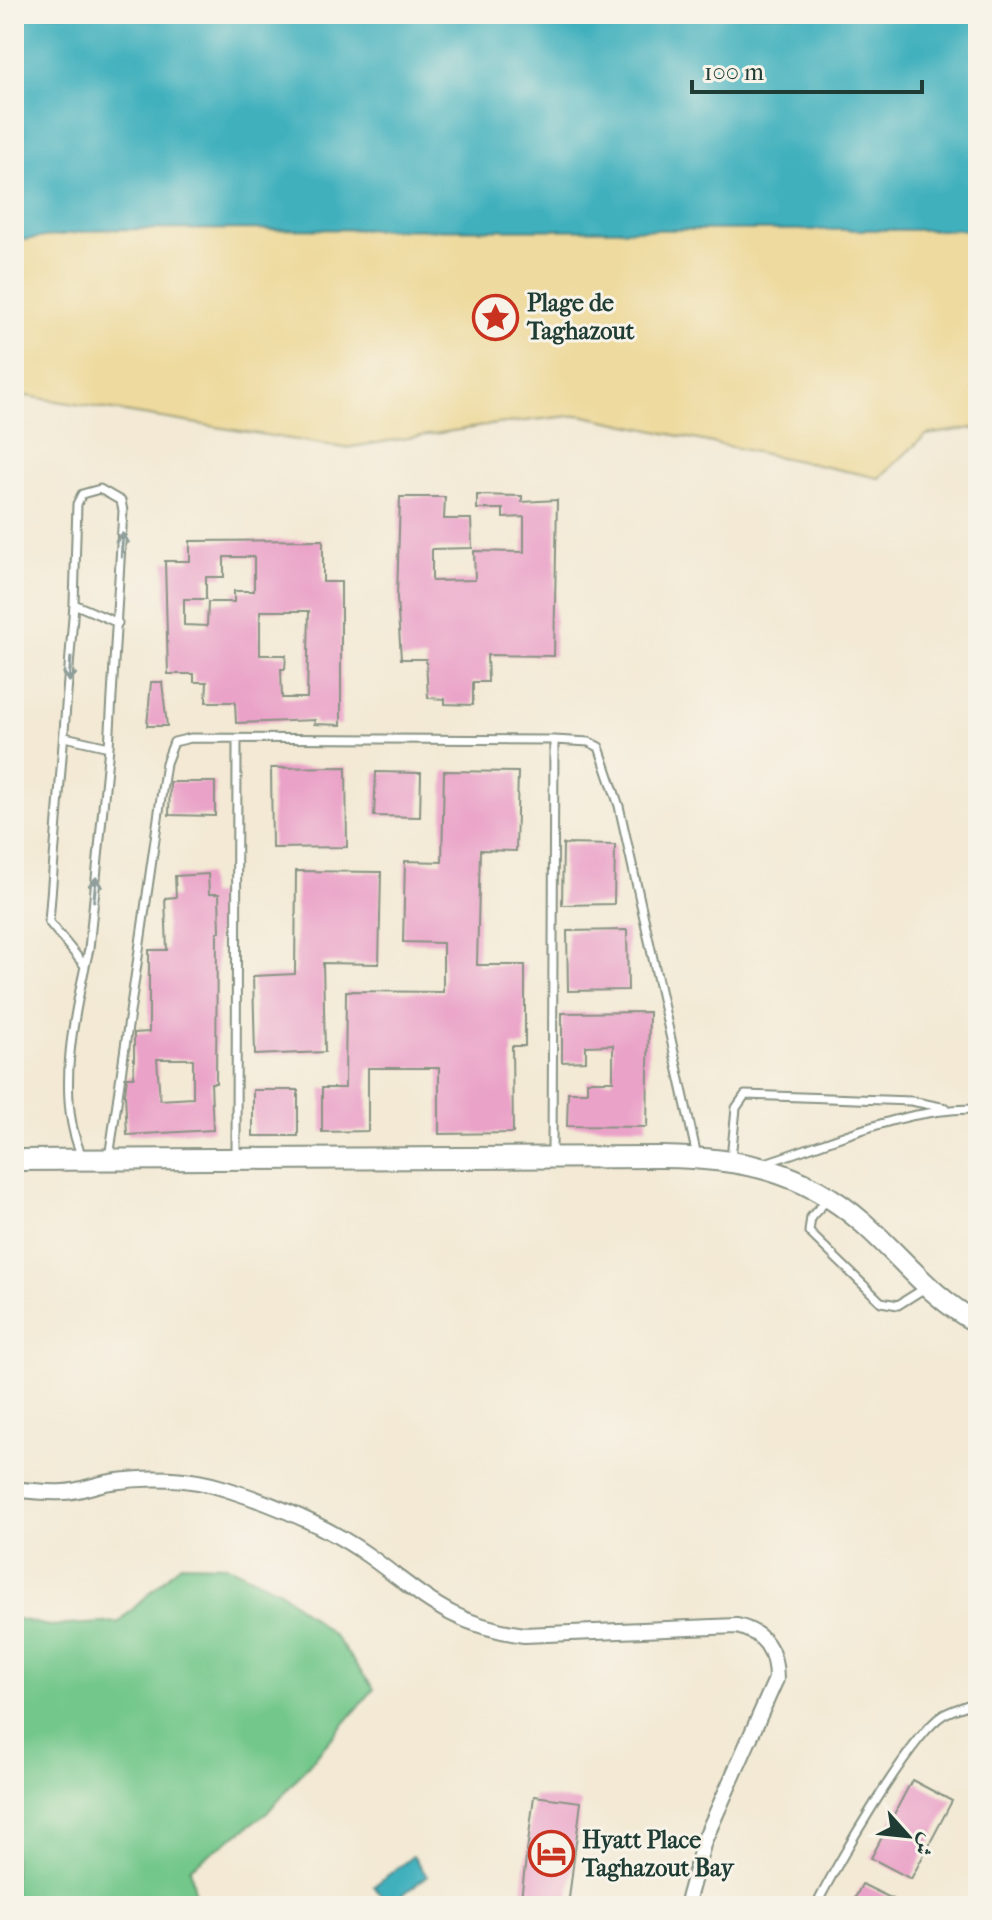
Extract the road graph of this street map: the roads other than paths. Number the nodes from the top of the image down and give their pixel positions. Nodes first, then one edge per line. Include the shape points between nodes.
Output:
1 (74, 604) junction
2 (118, 623) junction
3 (65, 737) junction
4 (237, 740) junction
5 (554, 740) junction
6 (109, 747) junction
7 (85, 966) junction
8 (946, 1108) junction
9 (978, 1109) edge
10 (552, 1157) junction
11 (109, 1158) junction
12 (697, 1158) junction
13 (84, 1159) junction
14 (236, 1159) junction
15 (14, 1160) edge
16 (731, 1161) junction
17 (759, 1165) junction
18 (830, 1197) junction
19 (927, 1286) junction
20 (978, 1323) edge
21 (14, 1489) edge
22 (978, 1701) edge
23 (686, 1906) edge
24 (816, 1906) edge

1 - 2 lane
2 -> 1 lane via 123,511 121,501 100,489 82,494 77,504
1 -> 3 lane
2 - 6 lane
3 - 6 lane
3 - 7 lane via 49,922
4 - 5 lane
4 - 11 lane via 183,738 168,754
4 - 14 lane
5 - 10 lane
5 - 12 lane via 589,742 604,754
7 -> 6 lane
7 - 13 lane via 74,1013 70,1072 74,1140
8 - 9 lane
8 - 16 lane via 911,1101 745,1095 736,1108
8 - 17 lane
10 - 12 street
10 - 14 street
11 - 13 street
11 - 14 street
12 - 16 street
13 - 15 street
16 - 17 street
17 - 18 street
18 - 19 street
18 - 19 lane via 811,1217 809,1232 881,1302 898,1305
19 - 20 street
21 - 23 street via 66,1492 170,1478 222,1487 320,1526 436,1607 496,1631 524,1635 737,1626 761,1635 774,1655 776,1679 704,1841
22 - 24 lane via 942,1715 917,1741 832,1872

